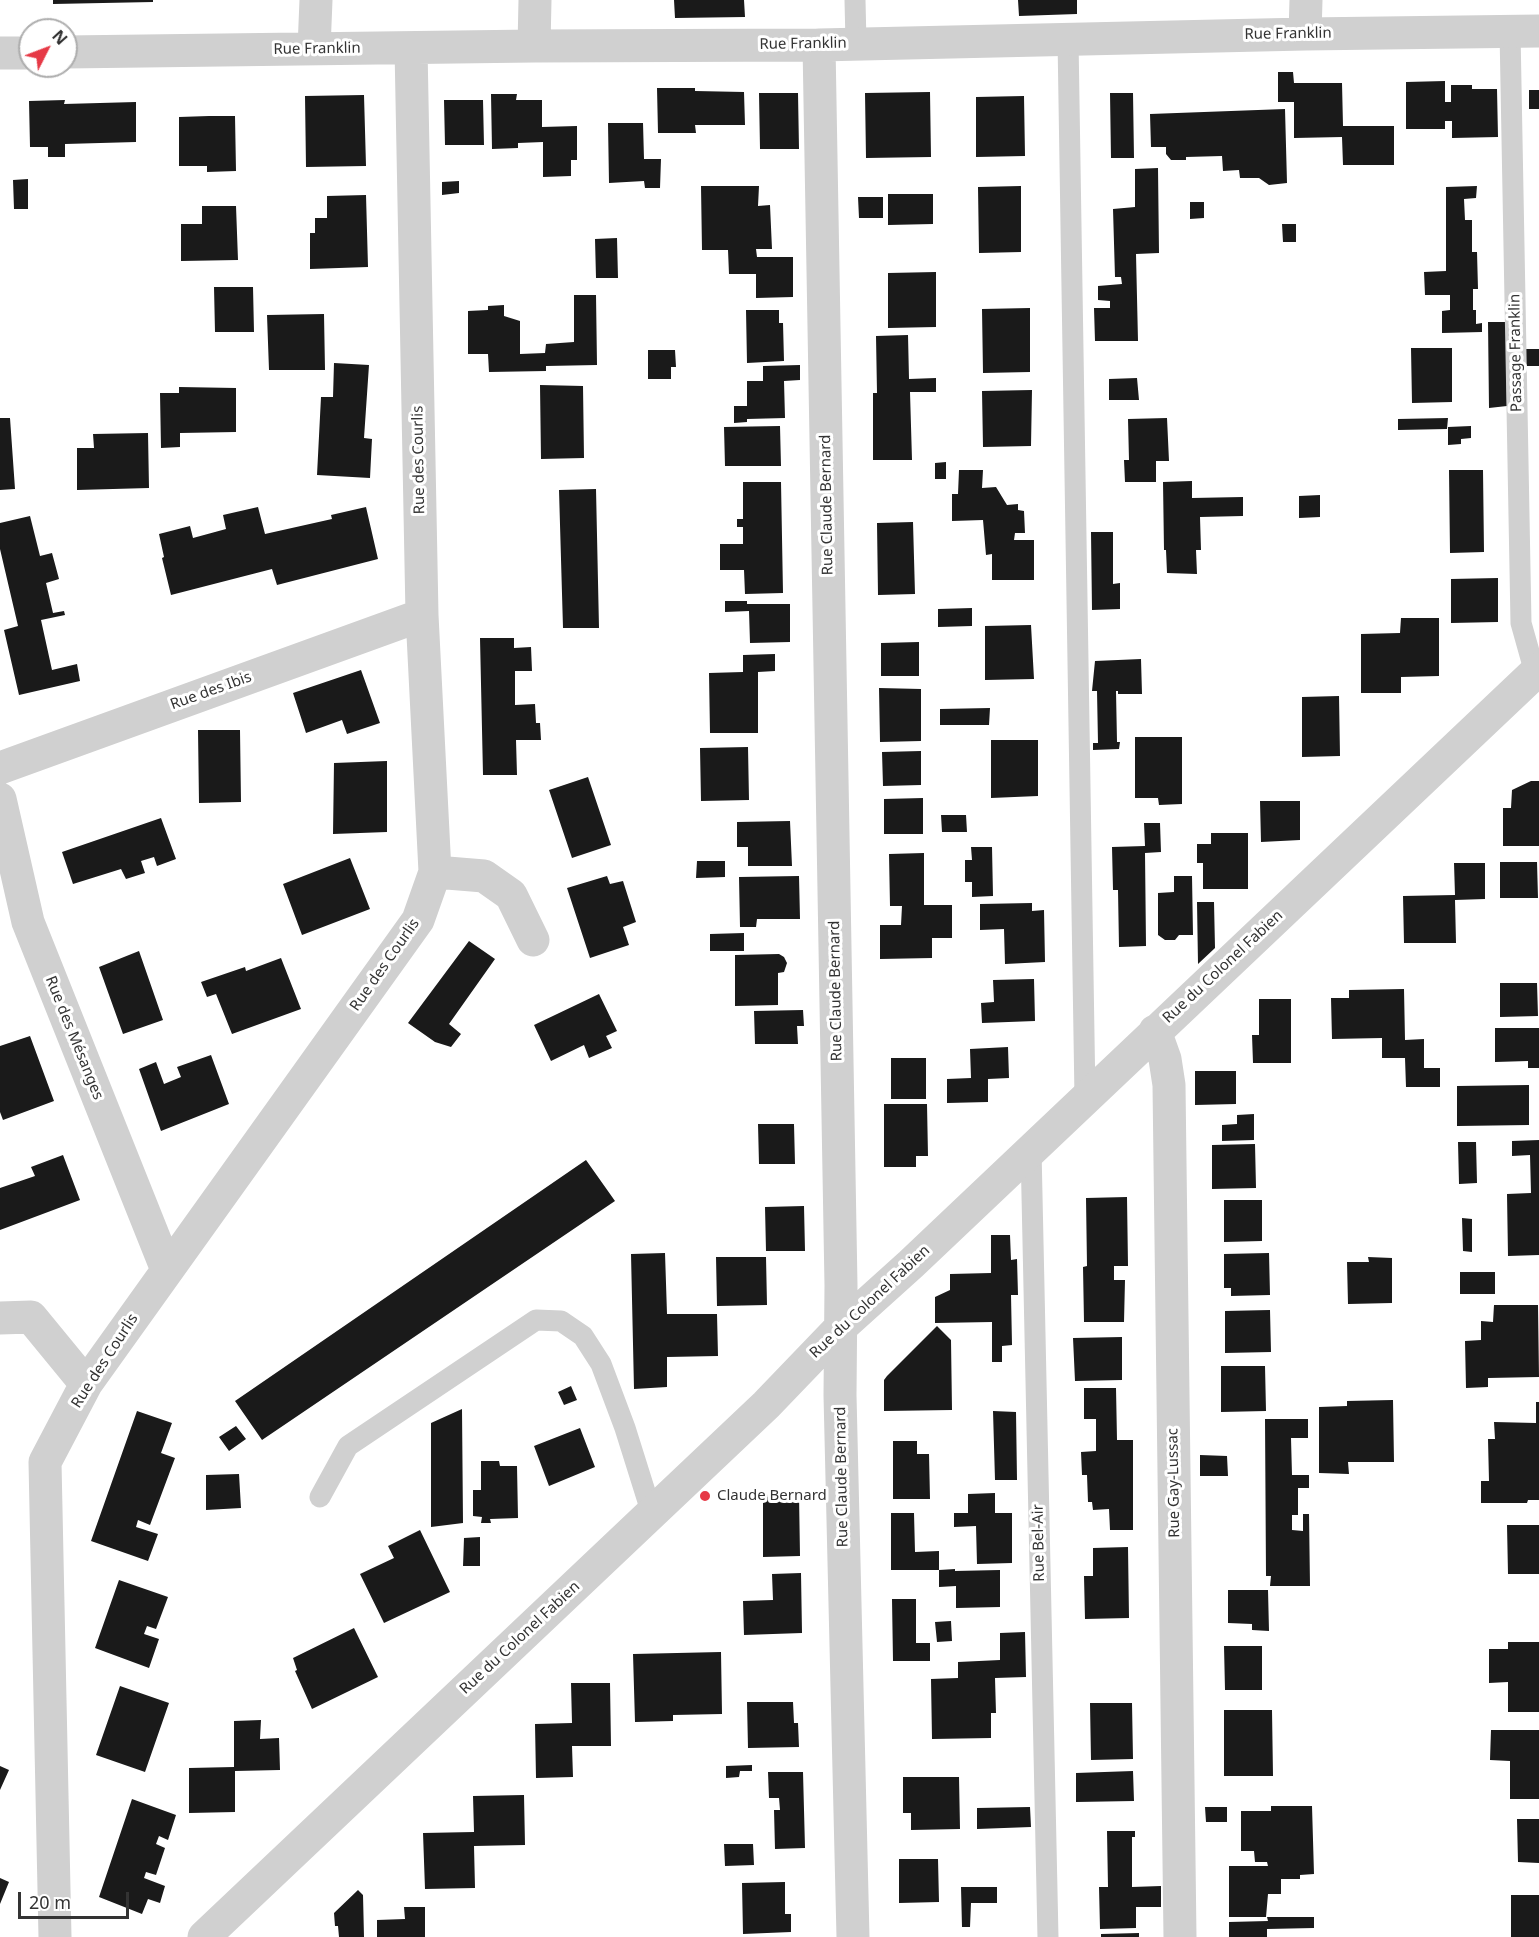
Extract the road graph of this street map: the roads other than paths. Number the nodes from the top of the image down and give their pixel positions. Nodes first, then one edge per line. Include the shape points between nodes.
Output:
1 (316, 0) edge
2 (535, 0) edge
3 (855, 0) edge
4 (1306, 0) edge
5 (1525, 31) edge
6 (1305, 33) junction
7 (1068, 39) junction
8 (856, 44) junction
9 (819, 45) junction
10 (534, 46) junction
11 (411, 48) junction
12 (314, 49) junction
13 (78, 52) edge
14 (0, 53) edge
15 (18, 53) edge
16 (422, 615) junction
17 (1537, 671) edge
18 (0, 768) edge
19 (0, 799) edge
20 (435, 872) junction
21 (533, 940) dead end
22 (1155, 1031) junction
23 (1085, 1098) junction
24 (1031, 1149) junction
25 (166, 1270) junction
26 (0, 1318) edge
27 (840, 1328) junction
28 (86, 1384) junction
29 (320, 1497) dead end
30 (652, 1514) junction
31 (55, 1937) edge
32 (204, 1937) edge
33 (853, 1937) edge
34 (1048, 1937) edge
35 (1180, 1937) edge

1 - 12 street
2 - 10 street
3 - 8 lane
4 - 6 street
5 - 6 street, Rue Franklin
5 - 17 lane, Passage Franklin via 1521,623
6 - 7 street, Rue Franklin
7 - 8 street, Rue Franklin
7 - 23 lane
8 - 9 street, Rue Franklin
9 - 10 street, Rue Franklin
9 - 27 street, Rue Claude Bernard
10 - 11 street, Rue Franklin
11 - 12 street, Rue Franklin
11 - 16 street, Rue des Courlis
12 - 13 street, Rue Franklin
14 - 15 street
16 - 18 street, Rue des Ibis
16 - 20 street, Rue des Courlis
17 - 22 street, Rue du Colonel Fabien
19 - 25 street, Rue des Mésanges via 28,922
20 - 21 street via 484,876 512,895
20 - 25 street, Rue des Courlis via 418,920
22 - 23 street, Rue du Colonel Fabien
22 - 35 street, Rue Gay-Lussac via 1170,1085
23 - 24 street, Rue du Colonel Fabien
24 - 27 street, Rue du Colonel Fabien
24 - 34 lane, Rue Bel-Air
25 - 28 street, Rue des Courlis
26 - 28 street via 31,1317
27 - 30 street, Rue du Colonel Fabien
27 - 33 street, Rue Claude Bernard
28 - 31 street, Rue des Courlis via 45,1462
29 - 30 lane via 348,1446 536,1320 561,1321 583,1336 601,1364
30 - 32 street, Rue du Colonel Fabien

